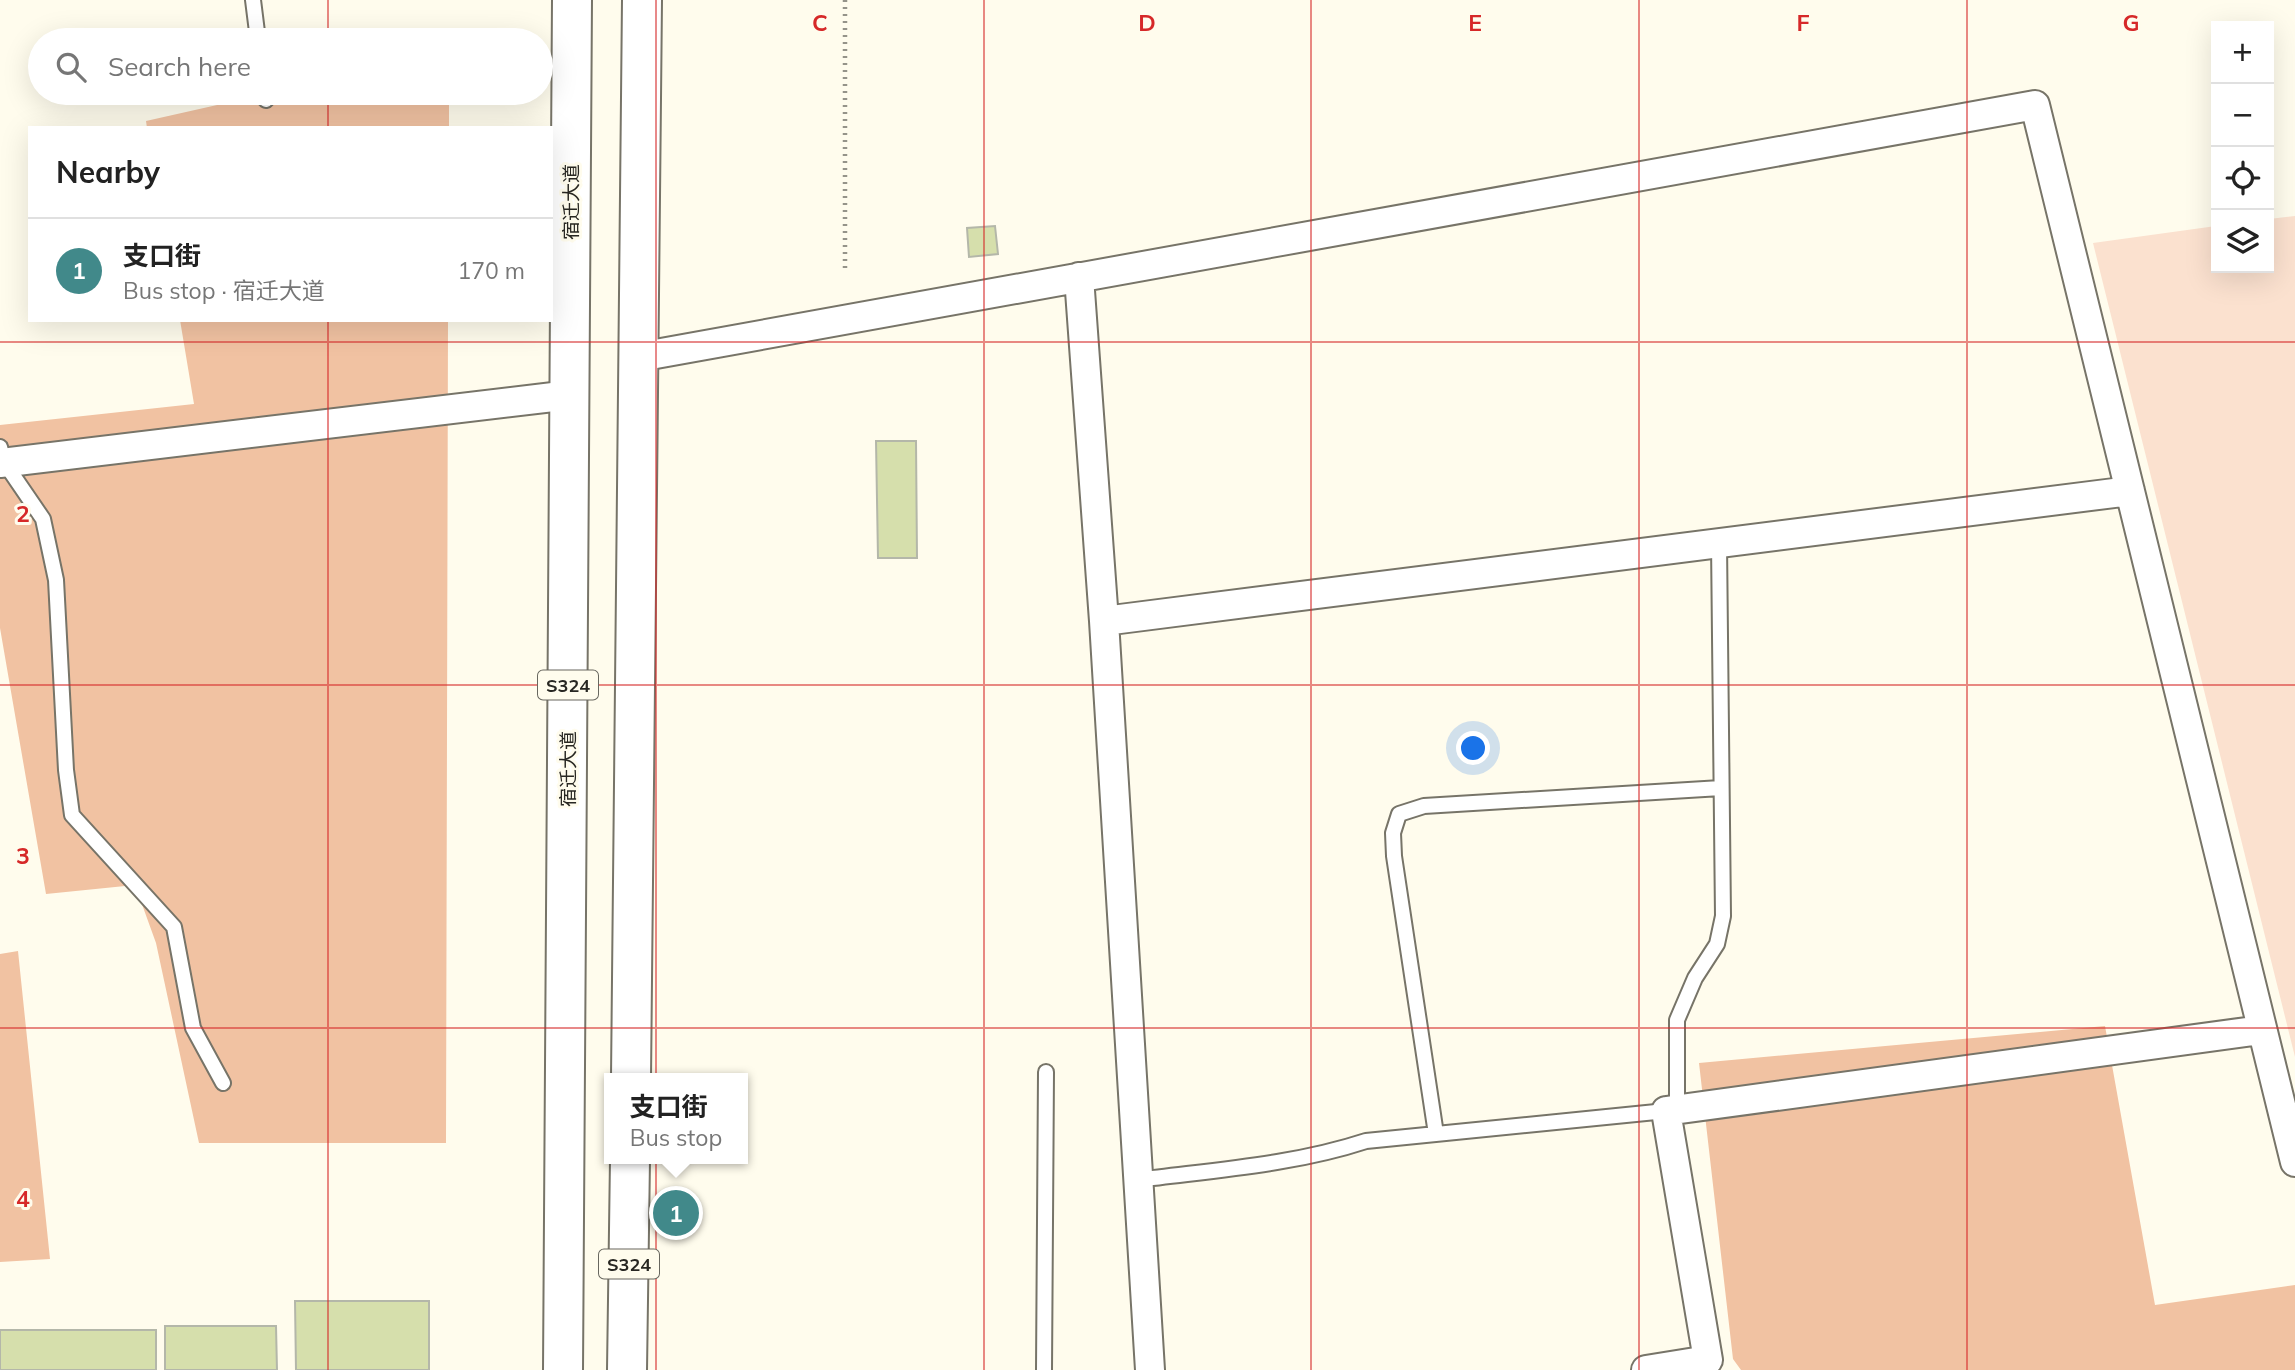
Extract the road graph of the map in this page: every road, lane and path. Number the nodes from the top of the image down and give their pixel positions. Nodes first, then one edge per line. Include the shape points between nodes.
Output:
1 (253, 0) edge
2 (572, 0) edge
3 (642, 0) edge
4 (845, 0) edge
5 (256, 28) edge
6 (845, 271) dead end
7 (1079, 276) junction
8 (639, 357) junction
9 (570, 395) junction
10 (1, 457) edge
11 (2130, 491) junction
12 (1719, 543) junction
13 (1104, 621) junction
14 (1721, 788) junction
15 (2261, 1030) junction
16 (1046, 1072) dead end
17 (631, 1073) edge
18 (223, 1083) dead end
19 (1671, 1110) junction
20 (1436, 1134) junction
21 (2295, 1162) edge
22 (630, 1164) edge
23 (1138, 1180) junction
24 (563, 1370) edge
25 (627, 1370) edge
26 (1044, 1370) edge
27 (1150, 1370) edge
28 (1646, 1370) edge

1 - 5 lane
2 - 9 main road, 宿迁大道 / S324
3 - 8 main road
4 - 6 path
7 - 8 street
7 - 11 street via 2035,105
7 - 13 street
8 - 17 main road
9 - 10 street
9 - 24 main road, 宿迁大道 / S324
10 - 18 lane via 43,519 56,580 72,815 174,928 193,1028
11 - 12 street
11 - 15 street
12 - 13 street
12 - 14 lane
13 - 23 street
14 - 19 lane via 1723,916 1717,944 1695,978 1677,1020
14 - 20 lane via 1424,806 1399,814 1393,833 1394,856
15 - 19 street
15 - 21 street
16 - 26 lane
19 - 20 lane
19 - 28 street via 1709,1360
20 - 23 lane via 1366,1141 1292,1160
22 - 25 main road, S324
23 - 27 street

